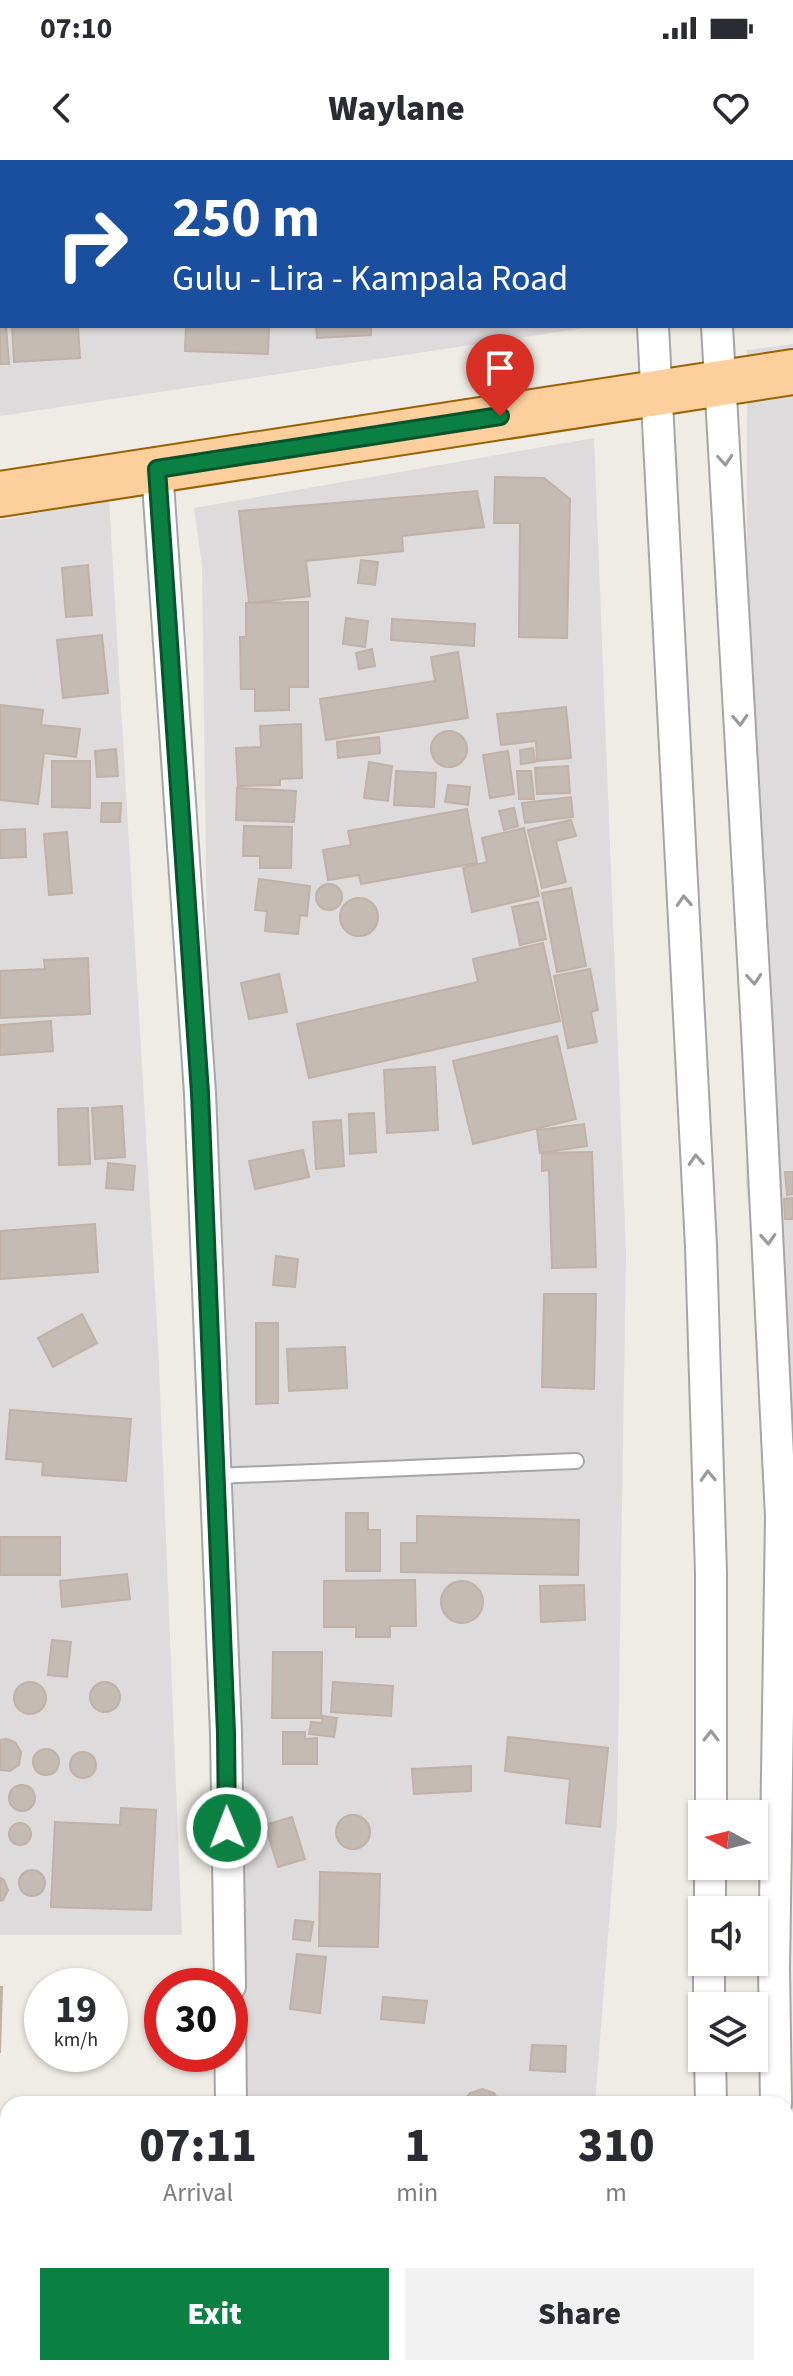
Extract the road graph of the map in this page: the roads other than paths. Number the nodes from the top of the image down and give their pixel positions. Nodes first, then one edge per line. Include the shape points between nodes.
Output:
1 (653, 328) edge
2 (717, 328) edge
3 (793, 372) edge
4 (720, 382) junction
5 (656, 393) junction
6 (157, 469) junction
7 (0, 494) edge
8 (576, 1461) dead end
9 (216, 1476) junction
10 (711, 1800) edge
11 (230, 1968) edge
12 (231, 2072) edge
13 (710, 2072) edge
14 (231, 2096) edge
15 (711, 2096) edge
16 (776, 2096) edge

1 - 5 street
2 - 4 street
3 - 4 main road
4 - 5 main road
4 -> 16 street via 781,1517
5 - 6 main road
10 -> 5 street via 711,1573 701,1246
6 - 7 main road
6 - 9 street via 200,1093
8 - 9 lane
9 - 11 street
12 - 14 street
13 - 15 street

